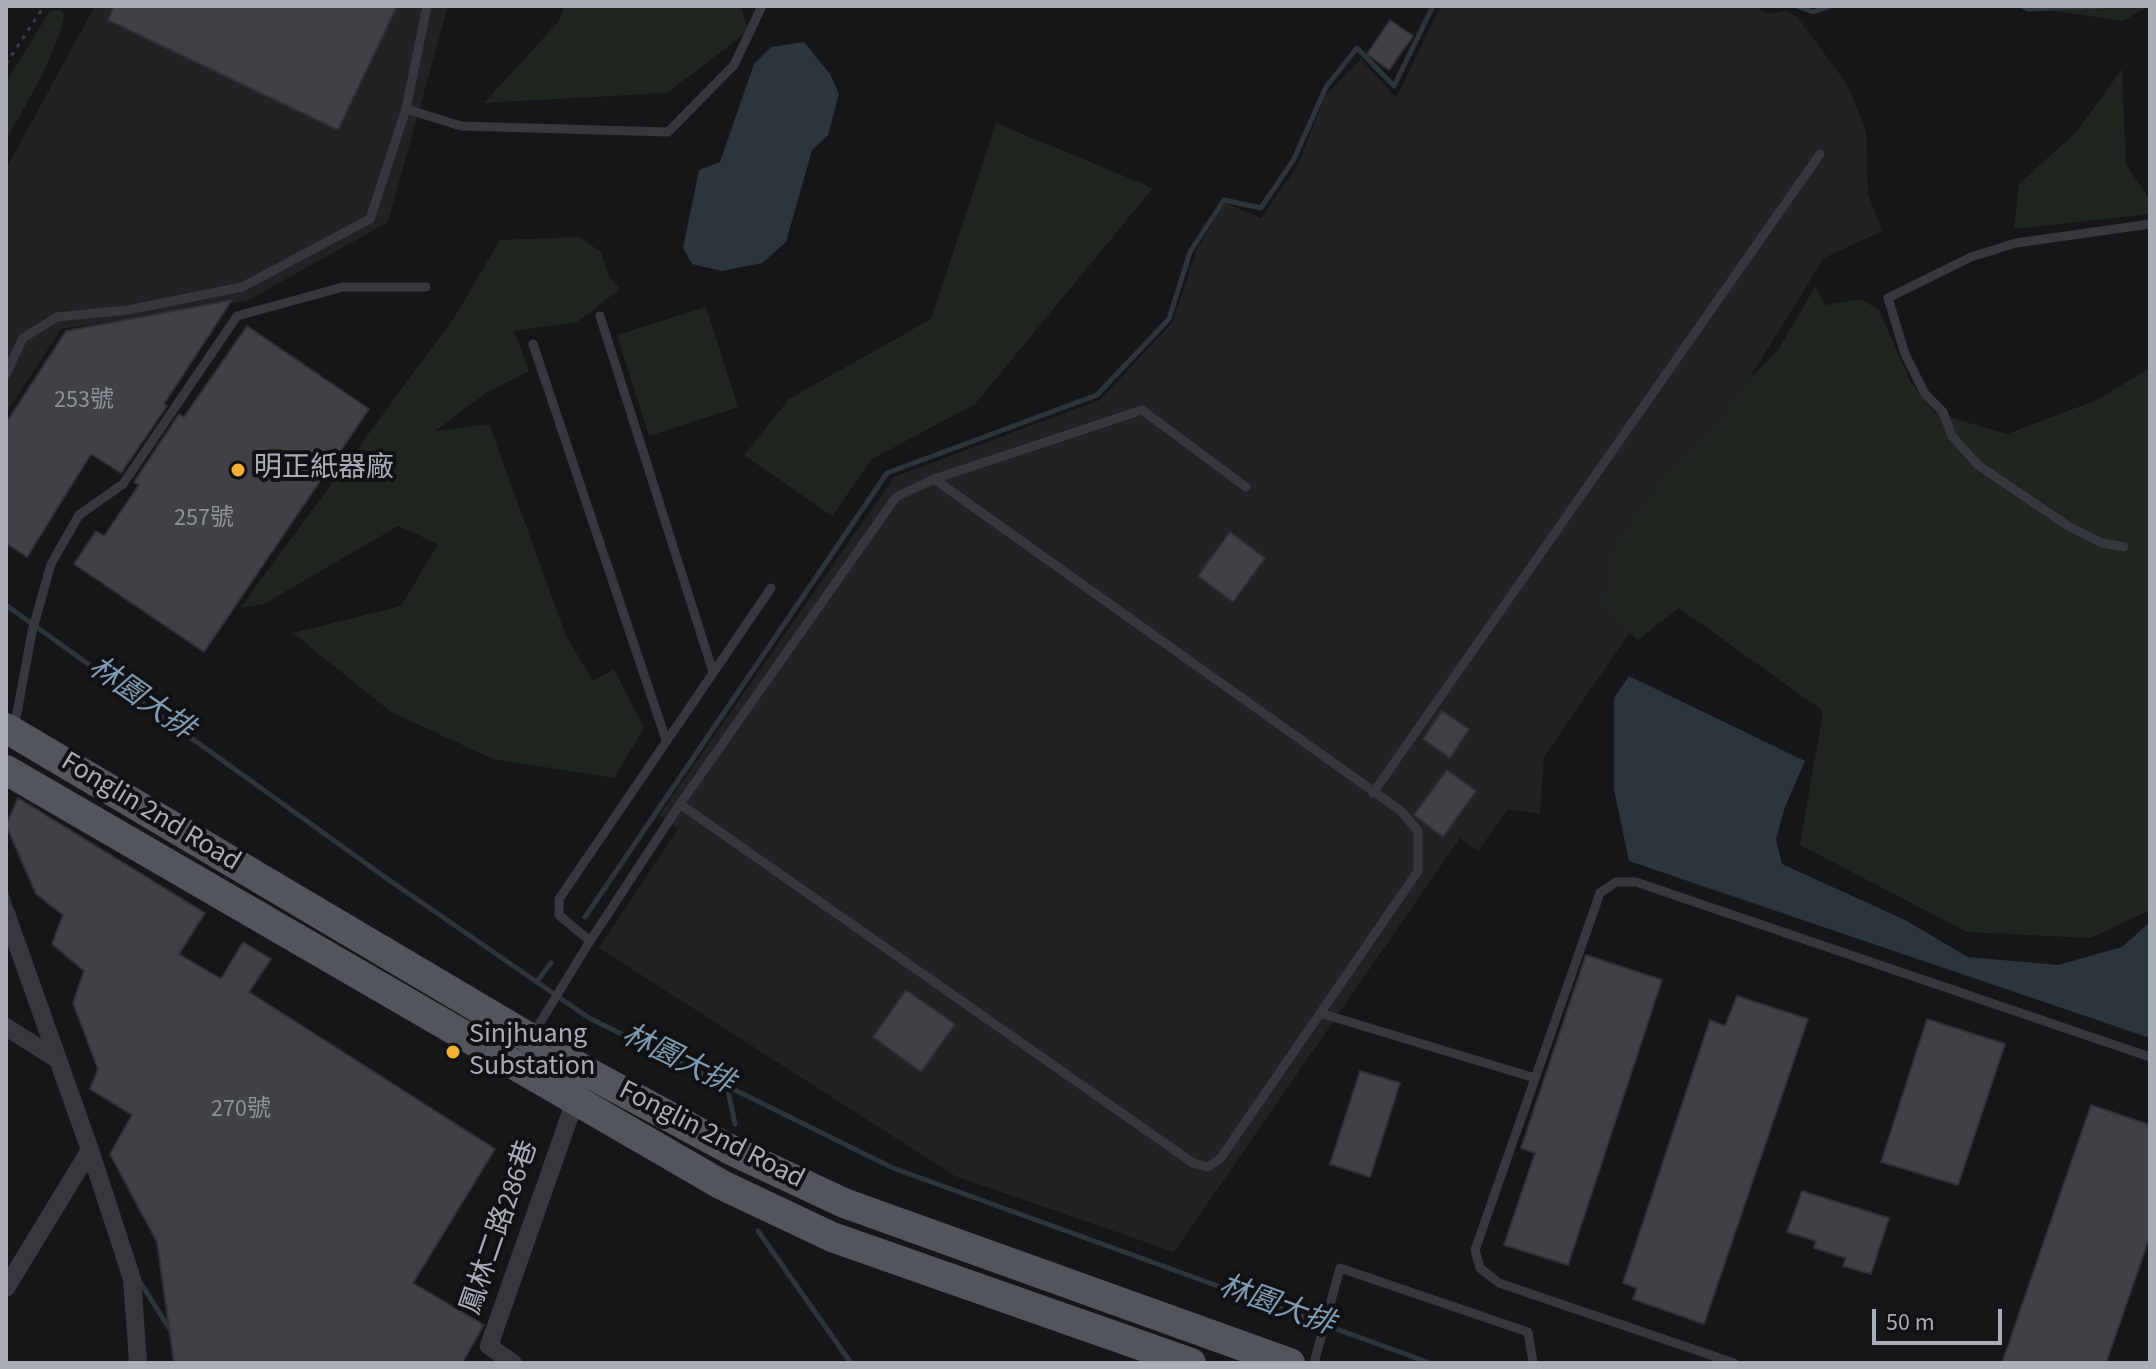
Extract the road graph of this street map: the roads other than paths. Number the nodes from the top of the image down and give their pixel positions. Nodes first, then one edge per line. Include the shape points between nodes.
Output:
1 (427, 6) edge
2 (762, 6) edge
3 (406, 109) junction
4 (1820, 154) dead end
5 (2150, 224) edge
6 (426, 287) dead end
7 (600, 316) dead end
8 (533, 344) dead end
9 (6, 374) edge
10 (934, 479) junction
11 (1246, 487) dead end
12 (2124, 547) dead end
13 (771, 588) dead end
14 (713, 672) junction
15 (10, 730) edge
16 (666, 740) junction
17 (6, 770) edge
18 (1373, 793) junction
19 (680, 804) junction
20 (6, 913) edge
21 (590, 941) junction
22 (1320, 1013) junction
23 (6, 1027) edge
24 (535, 1033) junction
25 (2150, 1057) edge
26 (55, 1058) junction
27 (514, 1065) junction
28 (1535, 1078) junction
29 (575, 1101) junction
30 (90, 1150) junction
31 (6, 1288) edge
32 (489, 1346) junction
33 (138, 1363) edge
34 (479, 1363) edge
35 (513, 1363) edge
36 (1191, 1363) edge
37 (1290, 1363) edge
38 (1314, 1363) edge
39 (1533, 1363) edge
40 (1734, 1363) edge

1 - 3 lane
2 - 3 lane via 734,65 668,132 461,126
3 - 9 lane via 370,219 242,287 128,310 57,317 23,338
4 - 18 lane
5 - 12 lane via 2016,243 1971,257 1888,298 1905,354 1925,394 1978,465 2068,526
6 - 15 lane via 343,287 237,316 123,484 79,515 51,564
7 - 14 lane
8 - 16 lane
10 - 11 lane via 1142,410
10 - 18 lane
10 - 19 lane via 896,497
13 - 14 lane
14 - 16 lane
15 - 24 main road, Fonglin 2nd Road
16 - 21 lane via 559,899 559,915
17 - 27 main road, Fonglin 2nd Road
18 - 22 lane via 1401,811 1418,831 1418,871
19 - 21 lane
19 - 22 lane via 1193,1163 1208,1167 1220,1159
20 - 26 street
21 - 24 lane
22 - 28 lane
23 - 26 street
24 - 27 lane
24 - 37 main road, Fonglin 2nd Road via 733,1151 844,1203
25 - 28 lane via 1636,882 1616,882 1600,893
26 - 30 street
27 - 29 main road, Fonglin 2nd Road
28 - 40 lane via 1475,1250 1480,1268 1499,1283
29 - 32 street, 鳳林二路286巷
29 - 36 main road, Fonglin 2nd Road via 722,1185 832,1237
30 - 31 street
30 - 33 street via 132,1279
32 - 34 street
32 - 35 street, 鳳林二路286巷
38 - 39 lane via 1340,1268 1528,1332

